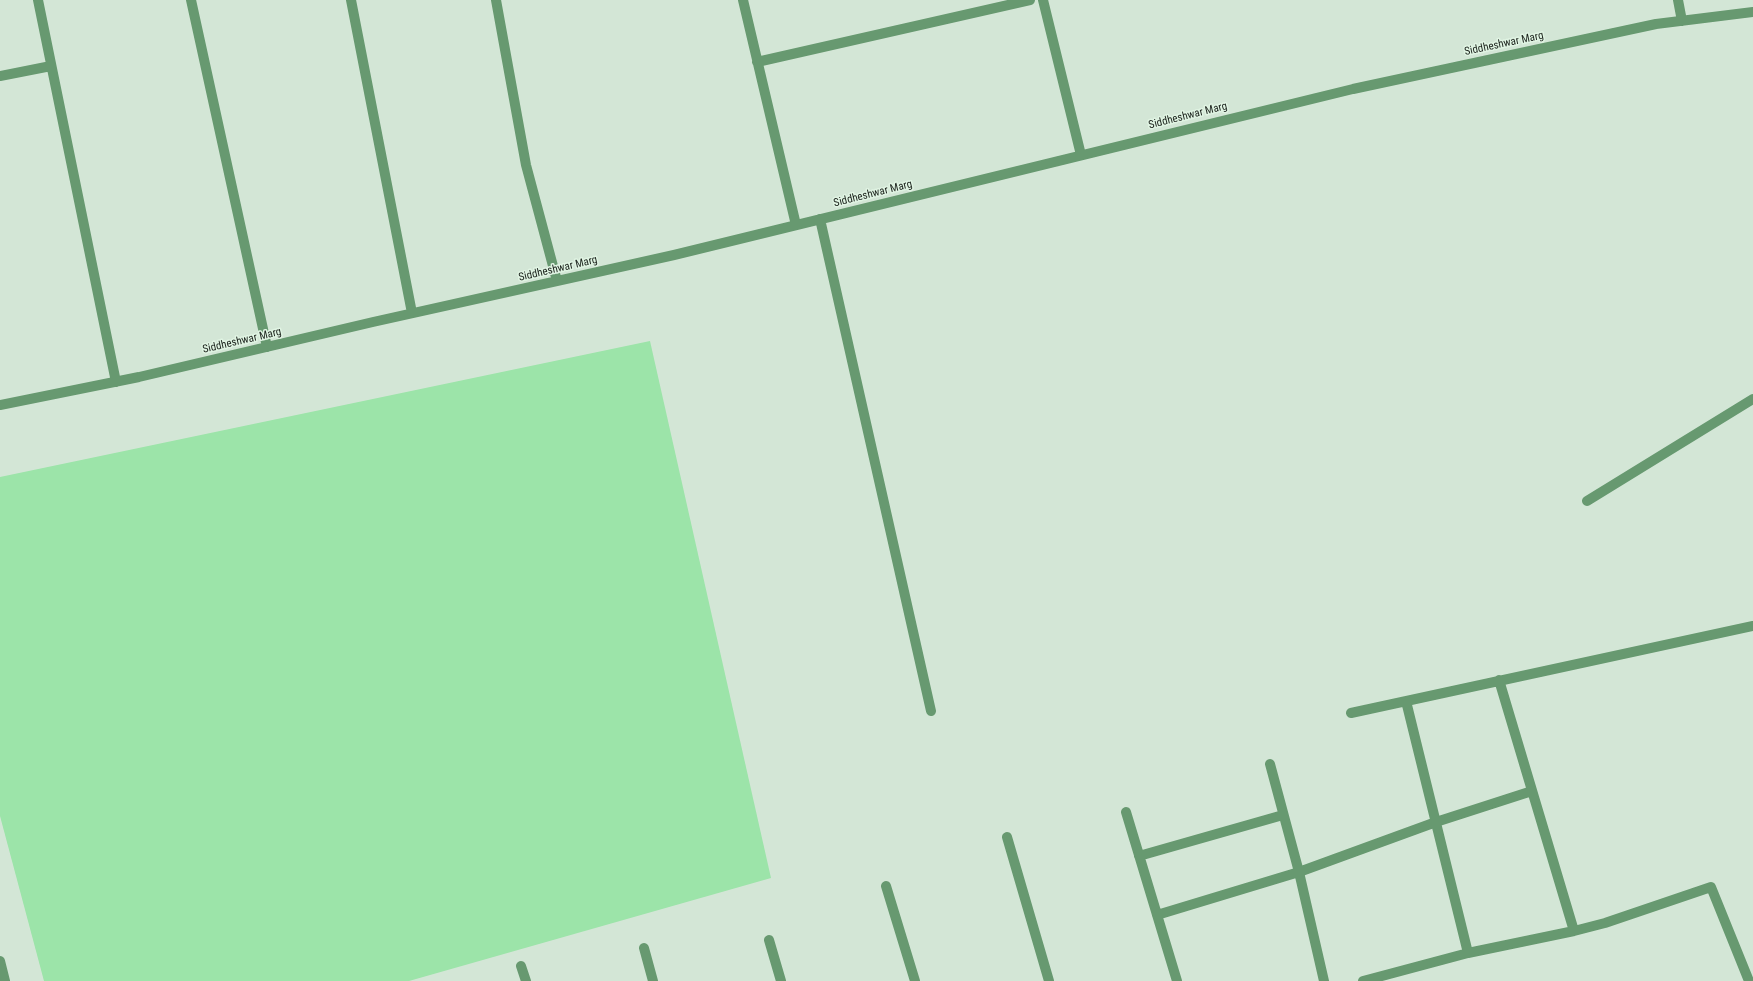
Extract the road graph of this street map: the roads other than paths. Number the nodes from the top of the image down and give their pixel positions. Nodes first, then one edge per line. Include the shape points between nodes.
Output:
1 (38, 0) edge
2 (191, 0) edge
3 (351, 0) edge
4 (496, 0) edge
5 (743, 0) edge
6 (1030, 0) edge
7 (1043, 0) edge
8 (1678, 0) edge
9 (1753, 12) edge
10 (1682, 21) junction
11 (757, 62) junction
12 (51, 66) junction
13 (0, 76) edge
14 (1081, 155) junction
15 (820, 219) junction
16 (796, 225) junction
17 (557, 281) junction
18 (412, 314) junction
19 (266, 347) junction
20 (116, 382) junction
21 (1753, 399) edge
22 (0, 406) edge
23 (1587, 501) dead end
24 (1753, 626) edge
25 (1499, 680) junction
26 (1406, 701) junction
27 (931, 711) dead end
28 (1351, 713) dead end
29 (1270, 764) dead end
30 (1532, 791) junction
31 (1126, 812) dead end
32 (1283, 815) junction
33 (1436, 822) junction
34 (1007, 837) dead end
35 (1140, 856) junction
36 (1299, 872) junction
37 (886, 886) dead end
38 (1157, 915) junction
39 (1574, 931) junction
40 (769, 940) dead end
41 (644, 948) dead end
42 (1468, 953) junction
43 (0, 960) edge
44 (521, 966) dead end
45 (5, 981) edge
46 (526, 981) edge
47 (653, 981) edge
48 (781, 981) edge
49 (915, 981) edge
50 (1049, 981) edge
51 (1177, 981) edge
52 (1324, 981) edge
53 (1363, 981) edge
54 (1749, 981) edge

1 - 12 street
2 - 19 street
3 - 18 street
4 - 17 street via 526,165
5 - 11 street
6 - 11 street
7 - 14 street
8 - 10 street
9 - 10 street, Siddheshwar Marg
10 - 14 street, Siddheshwar Marg via 1353,88
11 - 16 street
12 - 13 street
12 - 20 street
14 - 15 street, Siddheshwar Marg
15 - 16 street, Siddheshwar Marg
15 - 27 street
16 - 17 street, Siddheshwar Marg
17 - 18 street, Siddheshwar Marg
18 - 19 street, Siddheshwar Marg
19 - 20 street, Siddheshwar Marg
20 - 22 street, Siddheshwar Marg
21 - 23 street
24 - 25 street
25 - 26 street
25 - 30 street
26 - 28 street
26 - 33 street
29 - 32 street
30 - 33 street
30 - 39 street
31 - 35 street
32 - 35 street
32 - 36 street
33 - 36 street
33 - 42 street
34 - 50 street
35 - 38 street
36 - 38 street
36 - 52 street
37 - 49 street
38 - 51 street
39 - 42 street
39 - 54 street via 1711,887
40 - 48 street
41 - 47 street
42 - 53 street
43 - 45 street
44 - 46 street

